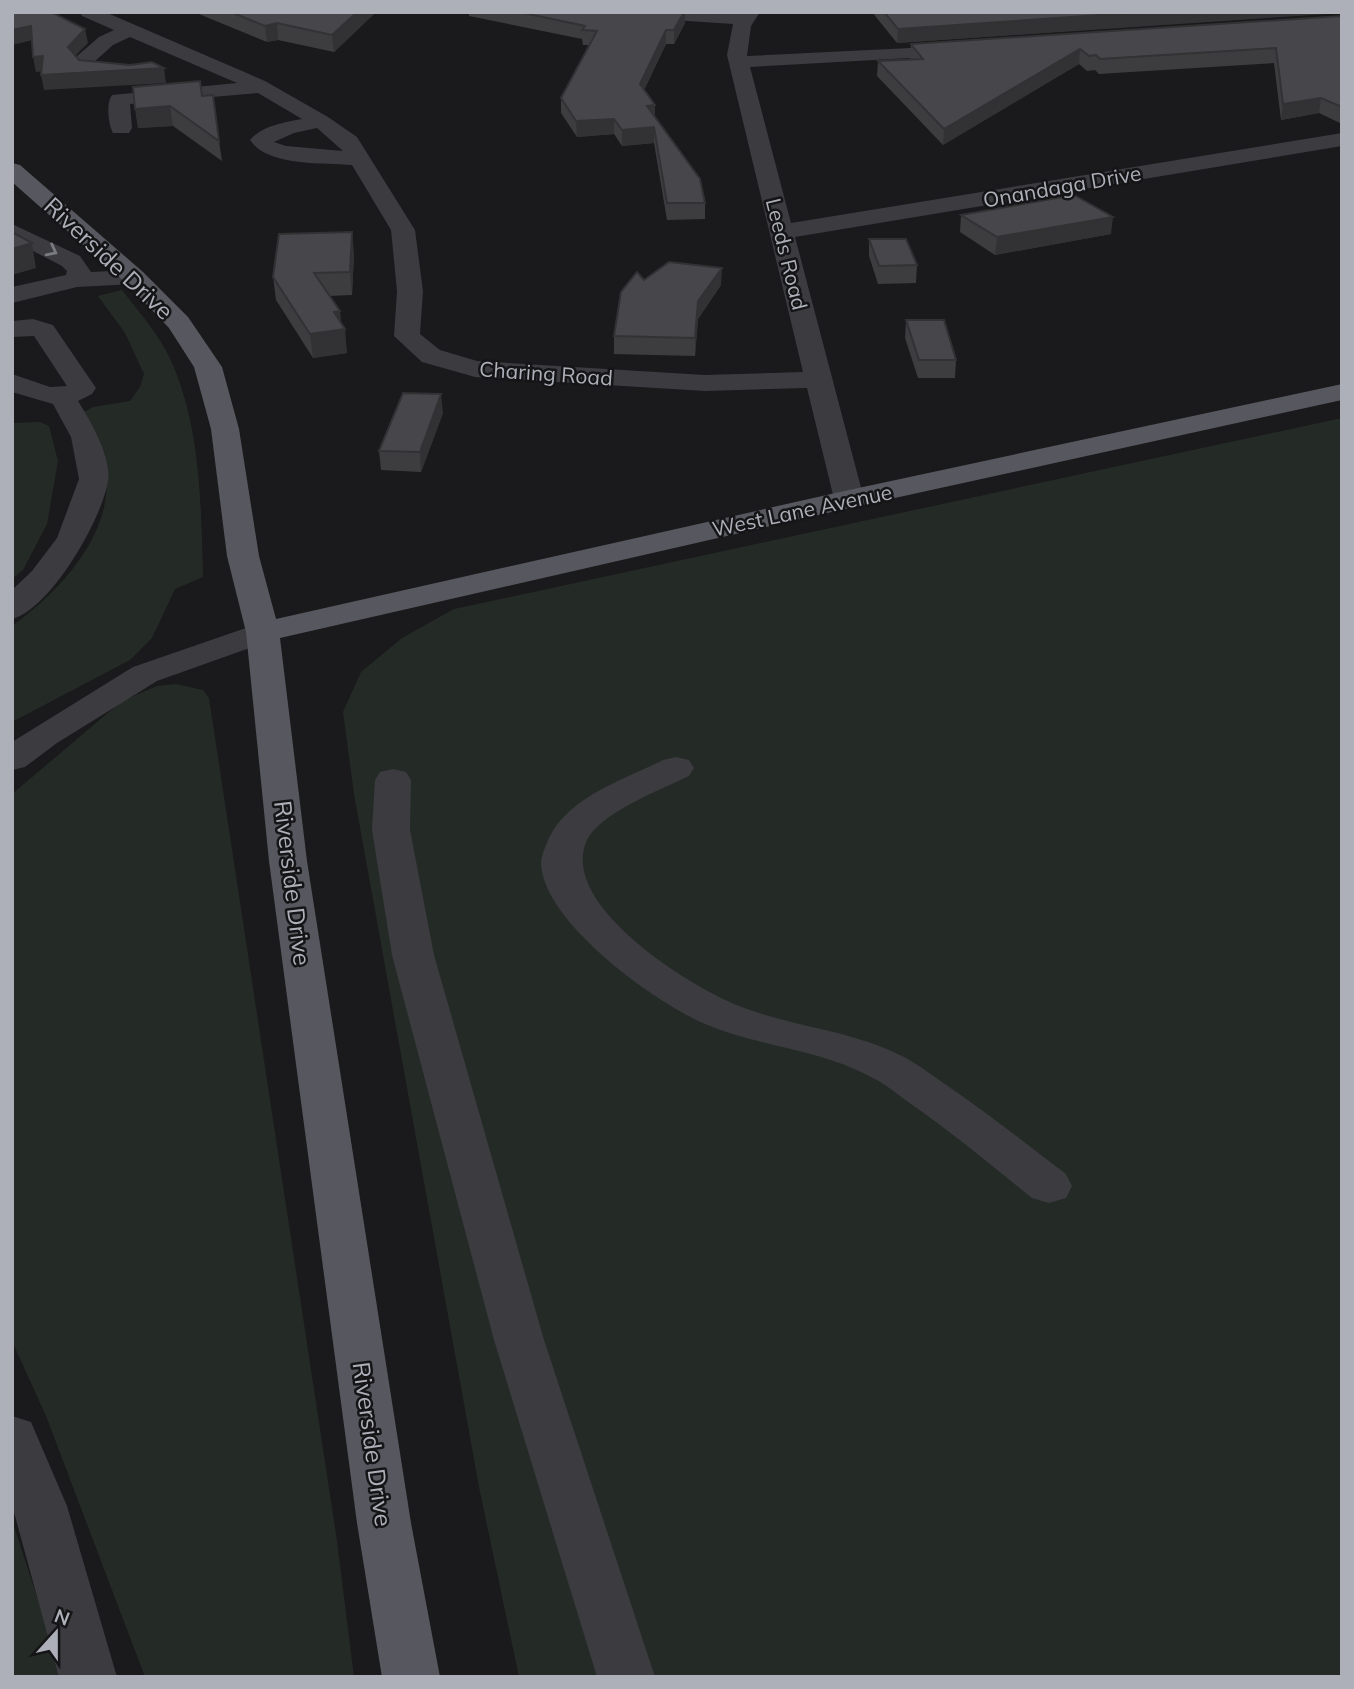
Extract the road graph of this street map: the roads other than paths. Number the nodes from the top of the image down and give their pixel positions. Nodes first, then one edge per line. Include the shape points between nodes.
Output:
1 (89, 12) edge
2 (642, 12) edge
3 (747, 16) edge
4 (128, 30) junction
5 (987, 48) edge
6 (202, 62) junction
7 (739, 62) junction
8 (261, 87) junction
9 (321, 121) junction
10 (121, 128) dead end
11 (1342, 139) edge
12 (361, 159) junction
13 (12, 170) edge
14 (12, 231) edge
15 (782, 231) junction
16 (134, 277) junction
17 (77, 280) junction
18 (12, 295) edge
19 (12, 329) edge
20 (817, 380) junction
21 (12, 382) edge
22 (1342, 392) edge
23 (63, 398) junction
24 (849, 499) junction
25 (12, 609) edge
26 (263, 632) junction
27 (12, 759) edge
28 (676, 768) dead end
29 (393, 780) dead end
30 (1049, 1186) dead end
31 (12, 1437) edge
32 (88, 1677) edge
33 (411, 1677) edge
34 (626, 1677) edge

1 - 4 street, Charing Road
2 - 3 street
3 - 7 street, Leeds Road via 738,36
4 - 6 street, Charing Road
4 - 6 street via 83,61 90,69 119,73
5 - 7 street
6 - 8 street, Charing Road
7 - 15 street, Leeds Road
8 - 9 street, Charing Road
8 - 10 street via 122,98
9 - 12 street, Charing Road via 349,142
9 - 12 street via 261,140 284,152
11 - 15 street, Onandaga Drive
12 - 20 street, Charing Road via 403,230 410,291 407,336 430,356 475,369 705,383
13 - 16 main road, Riverside Drive
14 -> 17 street via 71,261 79,271
15 - 20 street, Leeds Road
16 - 17 street
16 - 26 main road, Riverside Drive via 179,323 208,367 225,429 243,556
17 - 18 street
19 - 23 street via 44,331 82,388
20 - 24 street, Leeds Road
21 - 23 street
22 - 24 main road, West Lane Avenue
23 - 25 street via 85,437 94,480 72,540
24 - 26 main road, West Lane Avenue
26 - 27 street via 145,674
26 - 33 main road, Riverside Drive via 288,861 382,1509
28 - 30 street via 591,813 567,838 561,867 567,890 613,944 674,991 723,1016 883,1064
29 - 34 street via 391,830 413,955 519,1340
31 - 32 street via 40,1506

